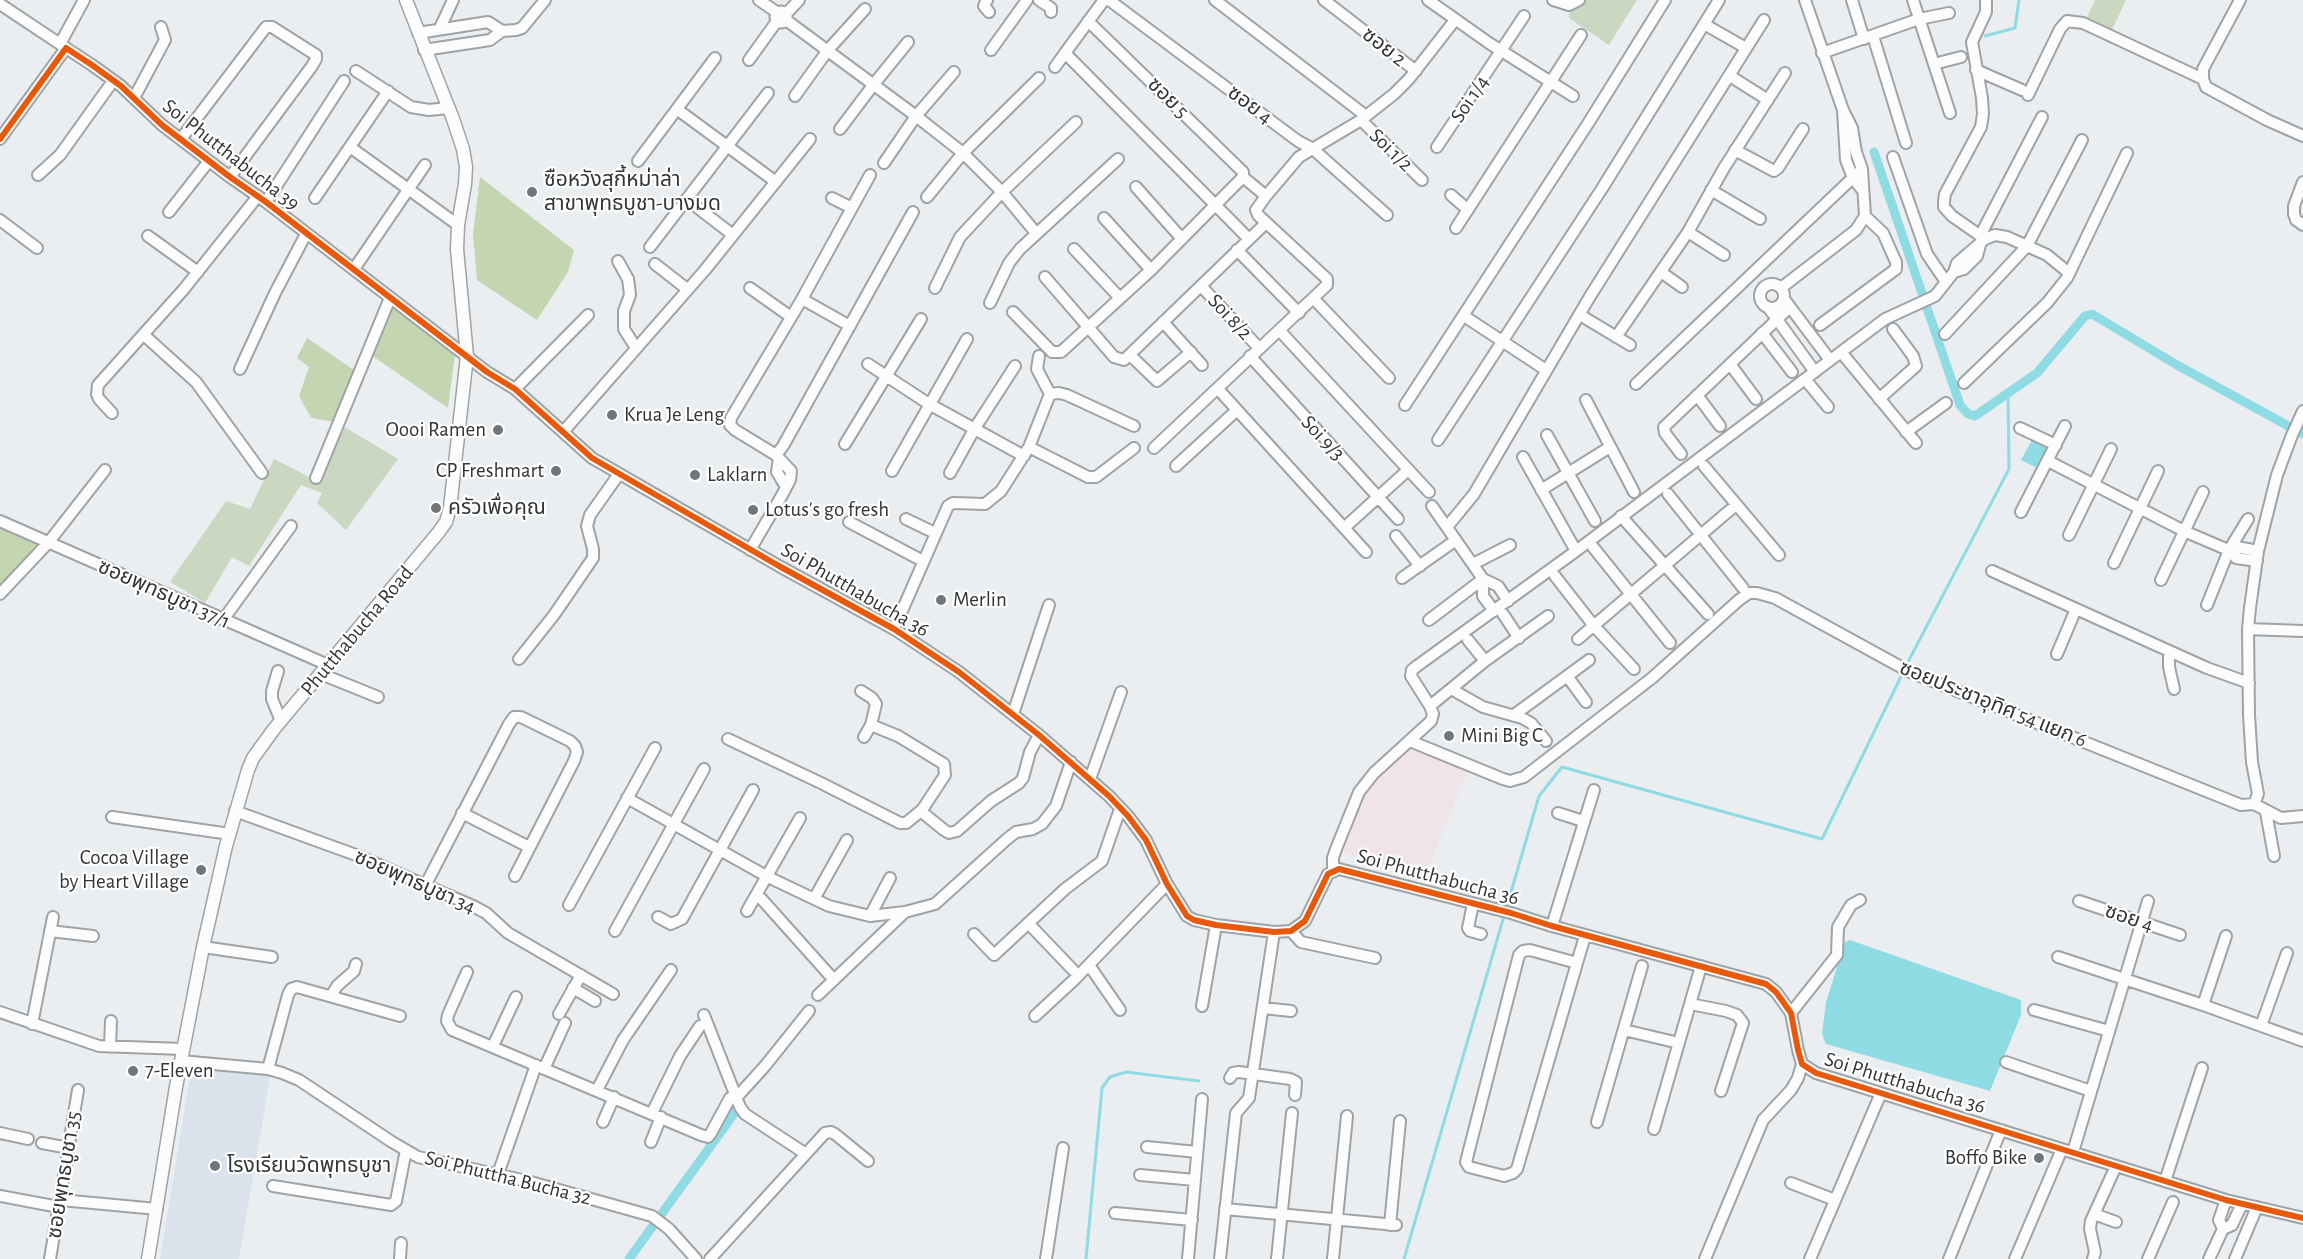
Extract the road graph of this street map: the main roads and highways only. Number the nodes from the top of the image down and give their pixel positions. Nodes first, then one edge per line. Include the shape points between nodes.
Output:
1 (406, 0) edge
2 (148, 1259) edge

1 - 2 main road, Phutthabucha Road via 463,149 466,167 457,249 467,356 446,522 281,721 253,758 243,782 203,947

